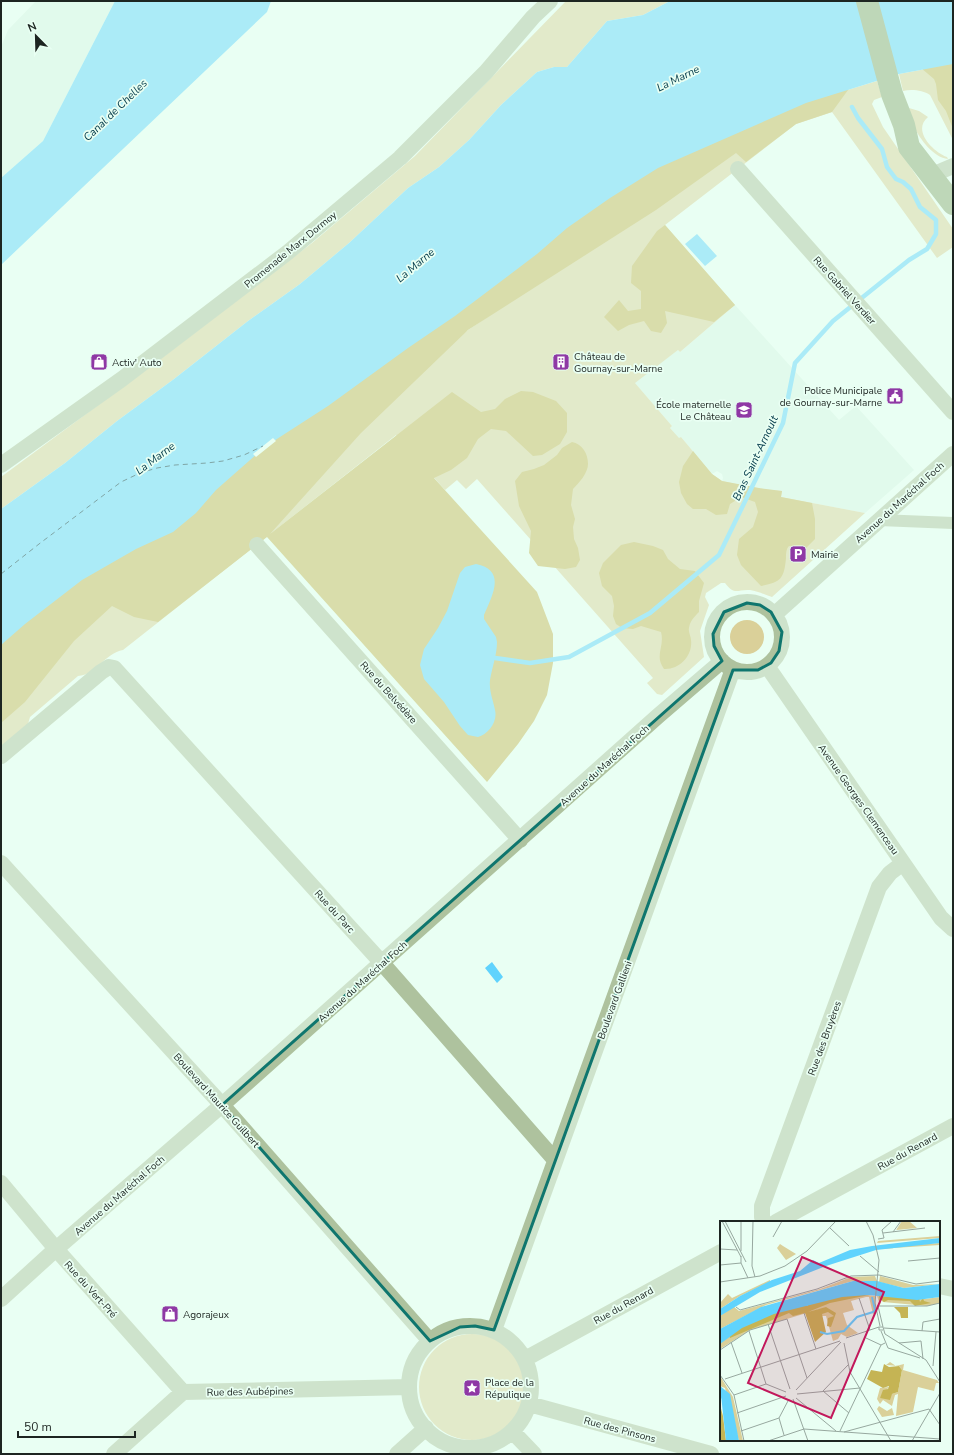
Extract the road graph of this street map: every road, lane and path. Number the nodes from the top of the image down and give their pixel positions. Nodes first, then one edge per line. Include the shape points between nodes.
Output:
1 (550, 1) edge
2 (867, 1) edge
3 (904, 125) junction
4 (738, 169) dead end
5 (946, 169) edge
6 (953, 191) edge
7 (953, 204) edge
8 (953, 412) edge
9 (953, 454) edge
10 (1, 465) edge
11 (879, 520) junction
12 (953, 523) edge
13 (257, 545) dead end
14 (774, 615) junction
15 (728, 665) junction
16 (767, 666) junction
17 (1, 756) edge
18 (520, 840) junction
19 (1, 863) edge
20 (904, 863) junction
21 (953, 929) edge
22 (382, 963) junction
23 (222, 1105) junction
24 (953, 1126) edge
25 (555, 1160) junction
26 (1, 1183) edge
27 (764, 1221) edge
28 (778, 1221) edge
29 (56, 1249) junction
30 (720, 1253) edge
31 (940, 1286) edge
32 (953, 1289) edge
33 (1, 1299) edge
34 (494, 1330) junction
35 (430, 1341) junction
36 (525, 1359) junction
37 (409, 1387) junction
38 (183, 1392) junction
39 (529, 1404) junction
40 (426, 1428) junction
41 (512, 1431) junction
42 (466, 1451) edge
43 (114, 1454) edge
44 (397, 1454) edge
45 (534, 1454) edge
46 (710, 1454) edge

1 - 10 street, Promenade Marx Dormoy via 486,72 400,158 287,254 122,379
2 - 3 main road via 892,94
3 - 5 main road
3 - 7 main road via 909,147
4 - 8 street, Rue Gabriel Verdier
5 - 6 main road
9 - 11 street, Avenue du Maréchal Foch
11 - 12 street
11 - 14 street, Avenue du Maréchal Foch
13 - 18 street, Rue du Belvédère
14 - 15 street via 760,605 747,603 734,605 724,612 716,622 713,642 715,650
14 - 16 street via 781,628 782,642 777,656
15 - 16 street via 743,672 753,672
15 - 18 street, Avenue du Maréchal Foch via 675,701
15 - 25 street, Boulevard Gallieni
16 - 20 street, Avenue Georges Clemenceau
17 - 22 street, Rue du Parc via 101,672 114,668
18 - 22 street, Avenue du Maréchal Foch
19 - 23 street, Boulevard Maurice Guilbert
20 - 21 street, Avenue Georges Clemenceau via 941,918
20 - 27 street, Rue des Bruyères via 890,873 879,887 762,1206
22 - 23 street, Avenue du Maréchal Foch
22 - 25 street, Rue du Parc
23 - 29 street, Avenue du Maréchal Foch
23 - 35 street, Boulevard Maurice Guilbert
24 - 28 street, Rue du Renard
25 - 34 street, Boulevard Gallieni
26 - 29 street, Rue du Vert-Pré
29 - 33 street, Avenue du Maréchal Foch
29 - 38 street, Rue du Vert-Pré
30 - 36 street, Rue du Renard
31 - 32 street
34 - 35 street via 460,1326 445,1331
34 - 36 street via 512,1342
35 - 37 street via 416,1359
36 - 39 street via 531,1381
37 - 38 street, Rue des Aubépines
37 - 40 street via 416,1416
38 - 43 street
39 - 41 street via 524,1416
39 - 46 street, Rue des Pinsons
40 - 42 street via 442,1441
40 - 44 street
41 - 42 street via 493,1443
41 - 45 street

